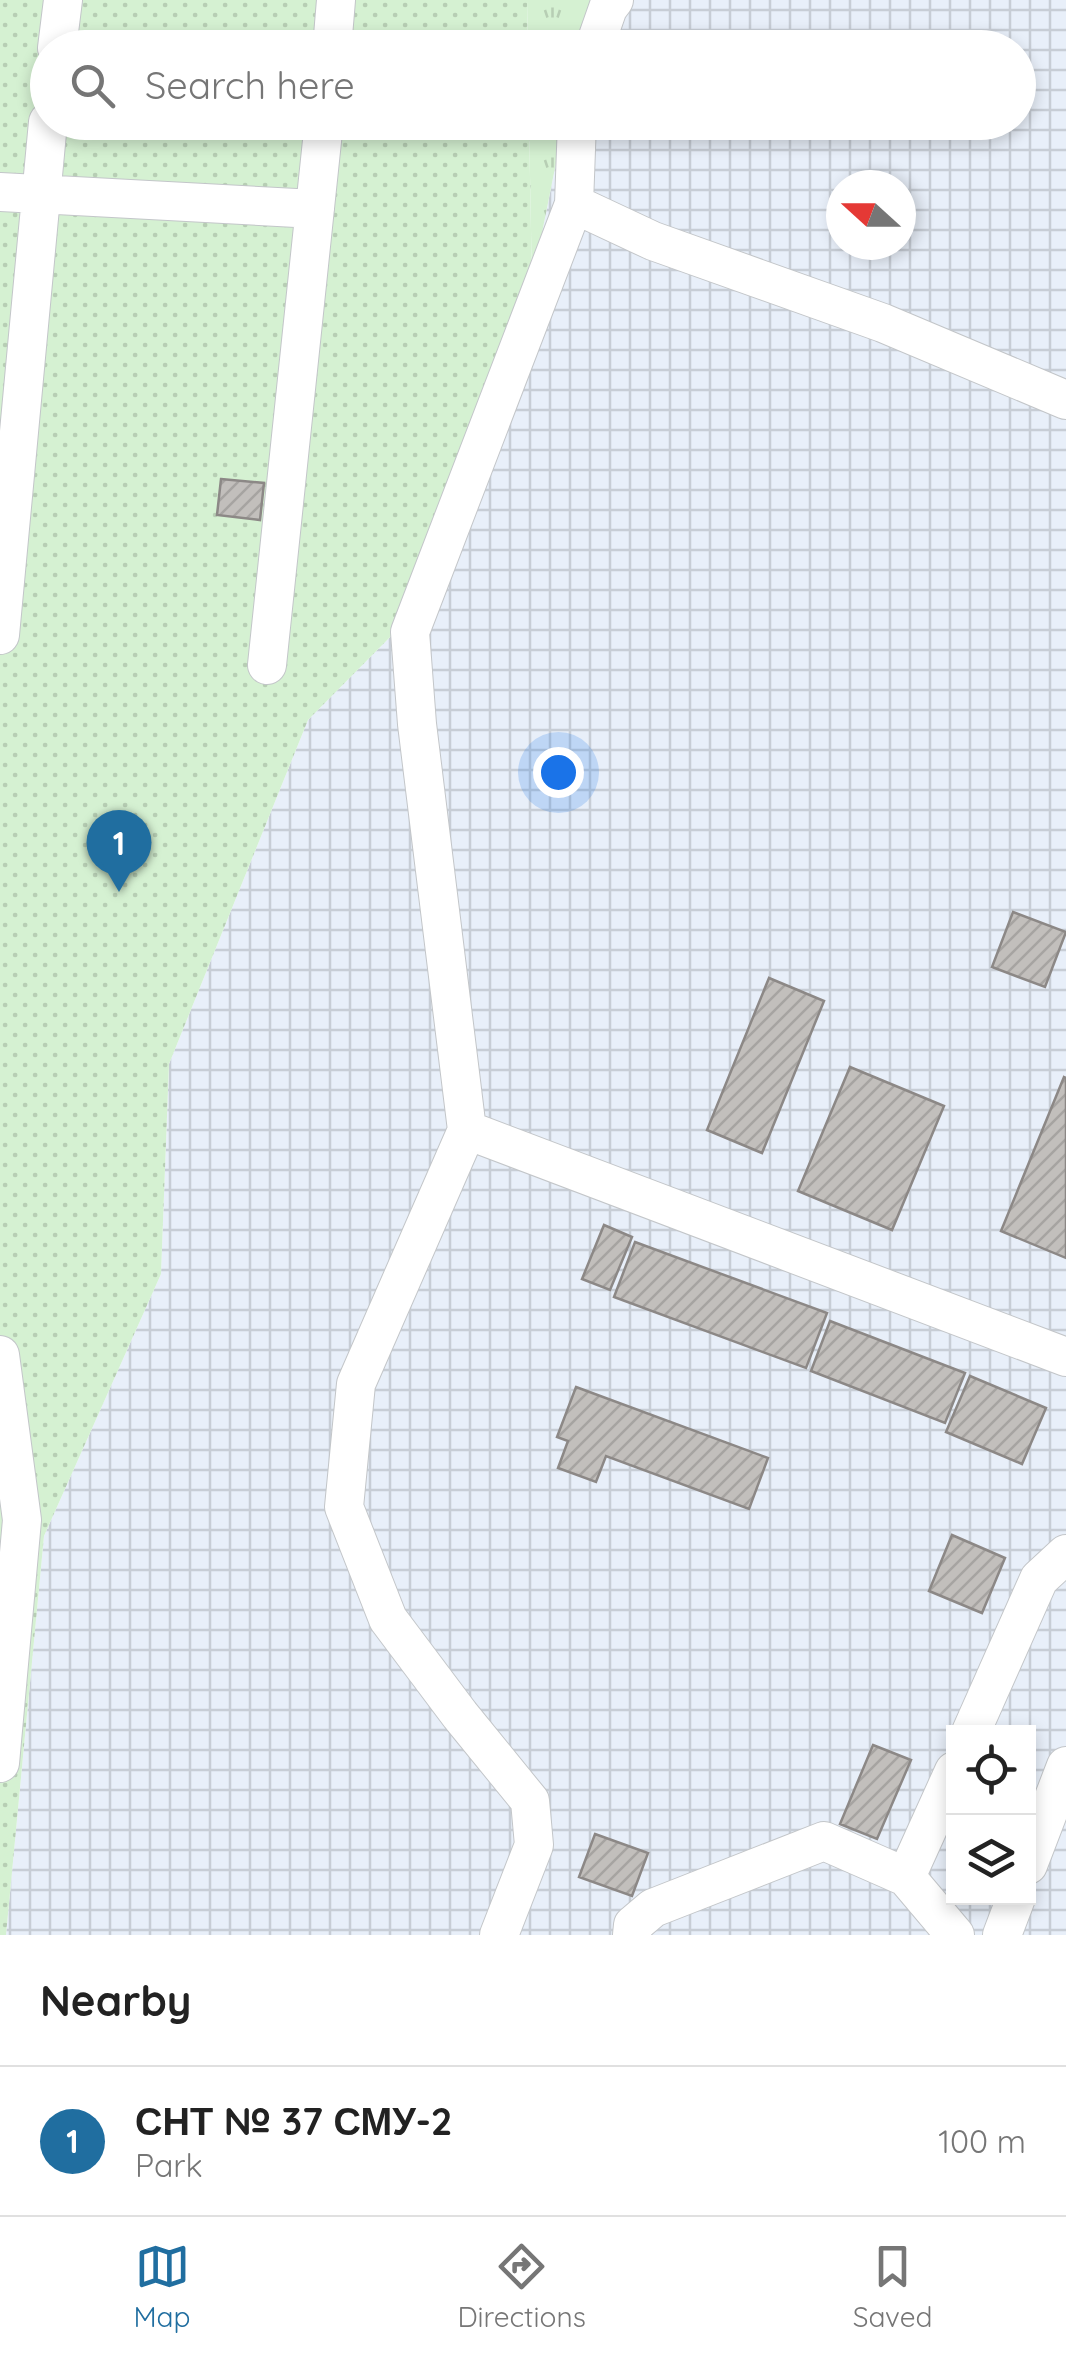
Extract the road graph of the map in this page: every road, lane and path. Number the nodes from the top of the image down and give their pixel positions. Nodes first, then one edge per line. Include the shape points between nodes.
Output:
1 (63, 0) edge
2 (336, 0) edge
3 (614, 0) edge
4 (59, 30) edge
5 (334, 30) edge
6 (600, 30) edge
7 (46, 140) edge
8 (322, 140) edge
9 (576, 140) edge
10 (0, 192) edge
11 (40, 194) junction
12 (574, 204) junction
13 (315, 210) junction
14 (1066, 400) edge
15 (0, 635) edge
16 (267, 666) dead end
17 (467, 1130) junction
18 (0, 1356) edge
19 (1066, 1356) edge
20 (1066, 1554) edge
21 (974, 1725) edge
22 (0, 1763) edge
23 (1066, 1766) edge
24 (946, 1789) edge
25 (1036, 1845) edge
26 (906, 1877) junction
27 (1013, 1905) edge
28 (498, 1935) edge
29 (632, 1935) edge
30 (955, 1935) edge
31 (1002, 1935) edge

1 - 4 lane
2 - 5 lane
3 - 6 lane
7 - 11 lane
8 - 13 lane
9 - 12 lane
10 - 11 lane
11 - 13 lane
11 - 15 lane
12 - 14 lane via 653,241 883,323
12 - 17 lane via 410,632
13 - 16 lane
17 - 19 lane
17 - 28 lane via 356,1384 344,1506 388,1619 530,1801 534,1845
18 - 22 lane via 22,1520
20 - 21 lane via 1039,1579
23 - 25 lane
24 - 26 lane
26 - 29 lane via 824,1841 653,1908 633,1925
26 - 30 lane
27 - 31 lane

